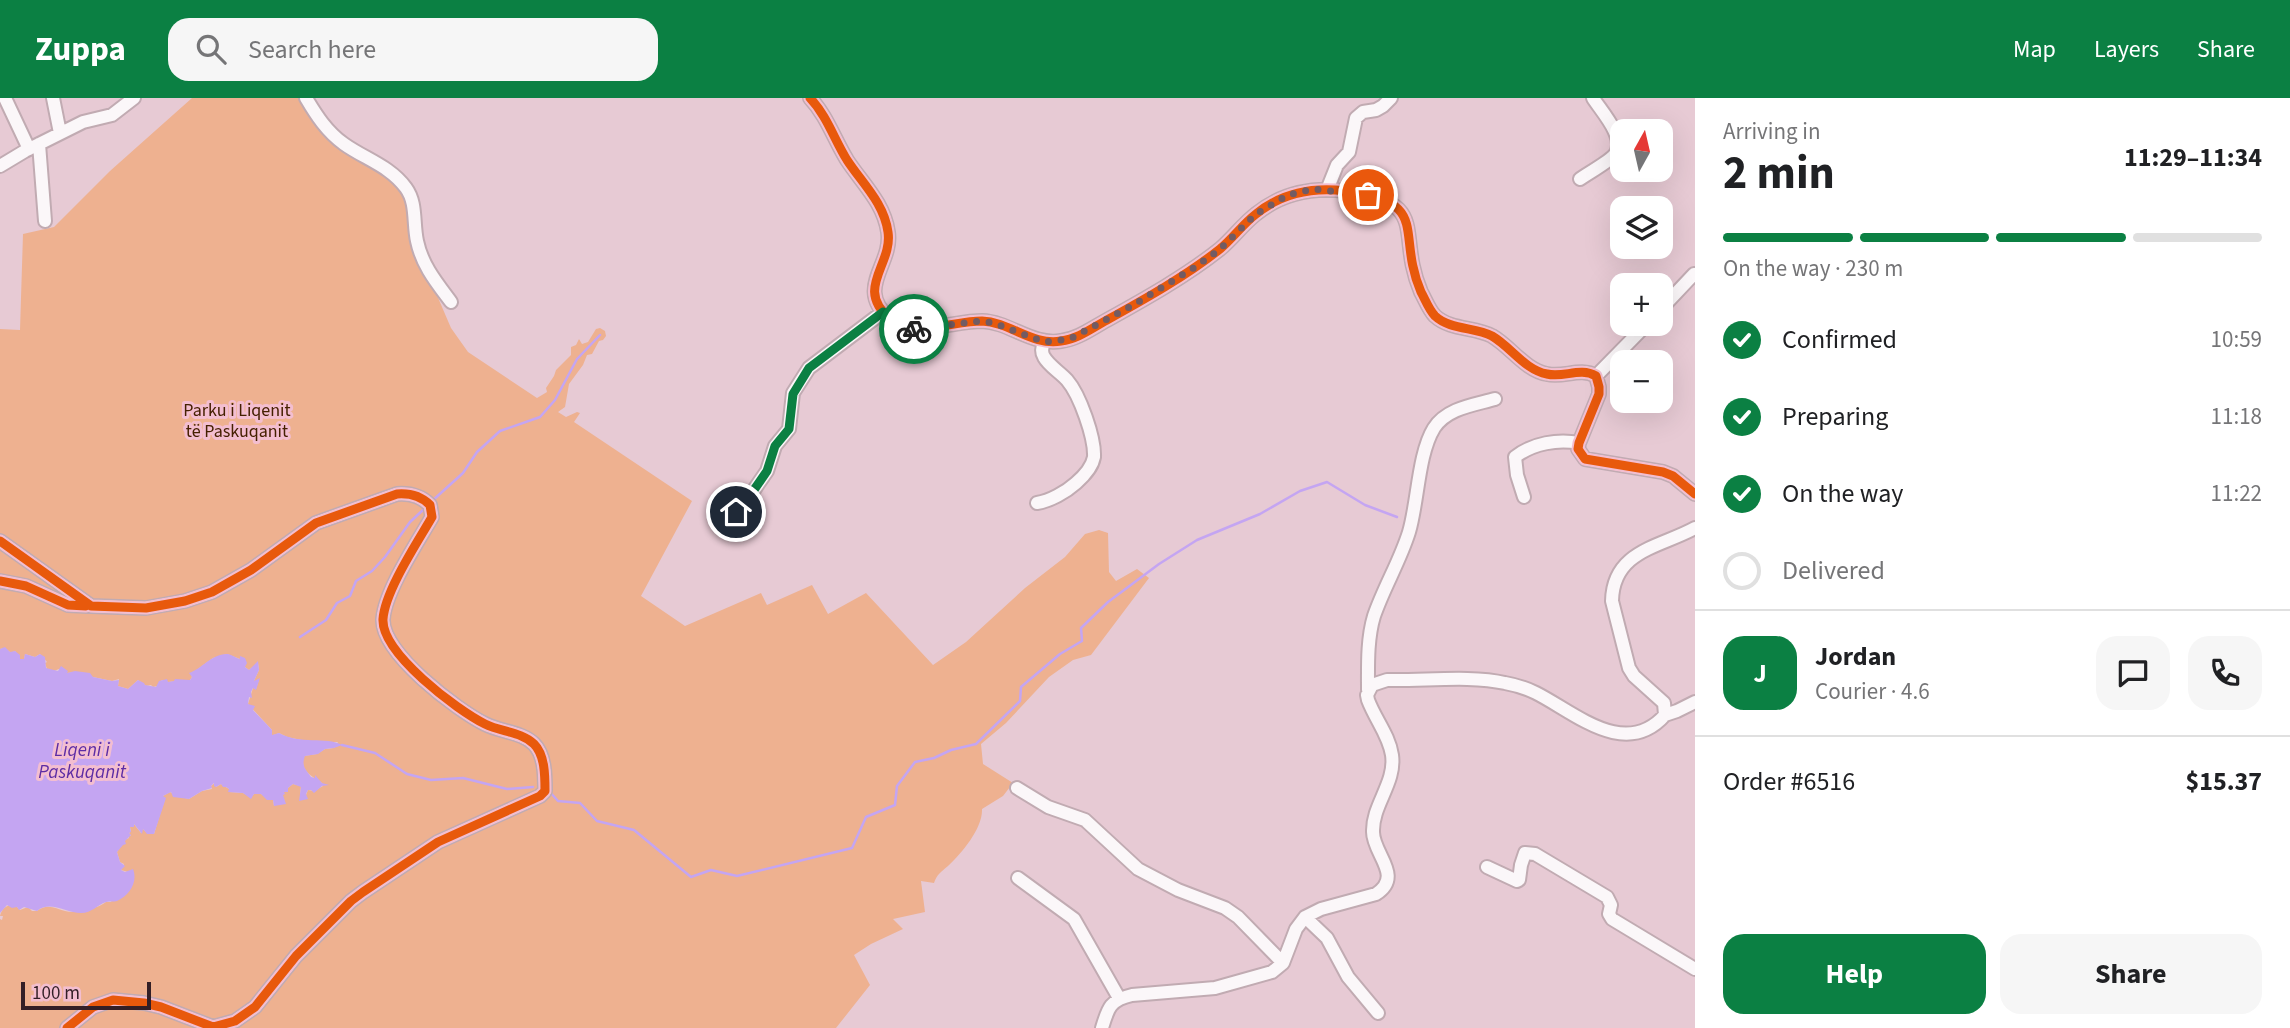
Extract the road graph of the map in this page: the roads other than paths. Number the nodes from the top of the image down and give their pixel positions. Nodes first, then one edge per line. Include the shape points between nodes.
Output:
1 (5, 98) edge
2 (53, 98) edge
3 (134, 98) edge
4 (306, 98) edge
5 (810, 98) edge
6 (1391, 98) edge
7 (1593, 98) edge
8 (60, 133) junction
9 (34, 146) junction
10 (0, 166) edge
11 (1580, 180) dead end
12 (1327, 190) junction
13 (45, 221) dead end
14 (1694, 274) edge
15 (1673, 296) edge
16 (451, 302) dead end
17 (883, 312) junction
18 (1635, 336) edge
19 (1044, 342) junction
20 (1596, 376) junction
21 (1495, 399) dead end
22 (1579, 443) junction
23 (1695, 494) edge
24 (1524, 497) dead end
25 (1037, 503) dead end
26 (724, 520) dead end
27 (1695, 528) edge
28 (0, 541) edge
29 (0, 581) edge
30 (91, 606) junction
31 (1368, 690) junction
32 (1695, 702) edge
33 (1665, 715) junction
34 (1017, 788) dead end
35 (1487, 867) dead end
36 (1018, 878) dead end
37 (1305, 917) junction
38 (1283, 963) junction
39 (1695, 969) edge
40 (1119, 998) junction
41 (1378, 1013) dead end
42 (207, 1027) edge
43 (67, 1028) edge
44 (1102, 1028) edge

1 - 9 street
2 - 8 street
3 - 8 street via 112,115
4 - 16 street via 344,144 385,168 405,187 423,260
5 - 17 street via 885,219 889,242 874,286
6 - 12 street via 1356,118 1349,152 1337,165
7 - 11 street via 1617,136 1617,148 1615,155
8 - 9 street
9 - 10 street
9 - 13 street
12 - 19 street via 1300,191 1270,205 1219,250 1135,304 1070,339
12 - 20 street via 1377,198 1402,211 1415,276 1438,318 1495,338 1546,374
14 - 15 street
17 - 19 street via 908,328 994,323
17 - 26 street via 809,368 793,394 789,429 775,446 767,471 747,500
18 - 20 street
19 - 25 street via 1042,354 1068,381 1084,410 1094,457 1090,468 1069,489
20 - 22 street via 1599,394
21 - 31 street via 1459,409 1433,429 1408,533 1374,616
22 - 23 street via 1585,458 1673,475
22 - 24 street via 1552,441 1515,457
27 - 33 street via 1636,555 1612,593 1629,668 1664,703
28 - 30 street
29 - 30 street via 26,586 68,605
30 - 42 street via 146,608 200,597 251,570 316,523 397,494 412,494 430,505 433,513 388,599 383,623 390,641 449,701 485,724 529,740 540,754 545,780 540,796 438,842 392,871 341,910 246,1014 222,1026
31 - 33 street via 1387,680 1502,682 1533,691 1576,718 1613,732 1640,731
31 - 37 street via 1368,700 1392,754 1390,781 1373,833 1388,872 1385,886 1376,894
32 - 33 street
34 - 38 street via 1048,807 1085,820 1138,870 1225,908
35 - 39 street via 1517,881 1525,853 1535,854 1607,897 1612,919
36 - 40 street via 1074,919
37 - 38 street via 1292,936
37 - 41 street via 1326,938 1348,977
38 - 40 street via 1272,972 1215,988
40 - 44 street via 1108,1010
42 - 43 street via 161,1007 113,1000 93,1007

